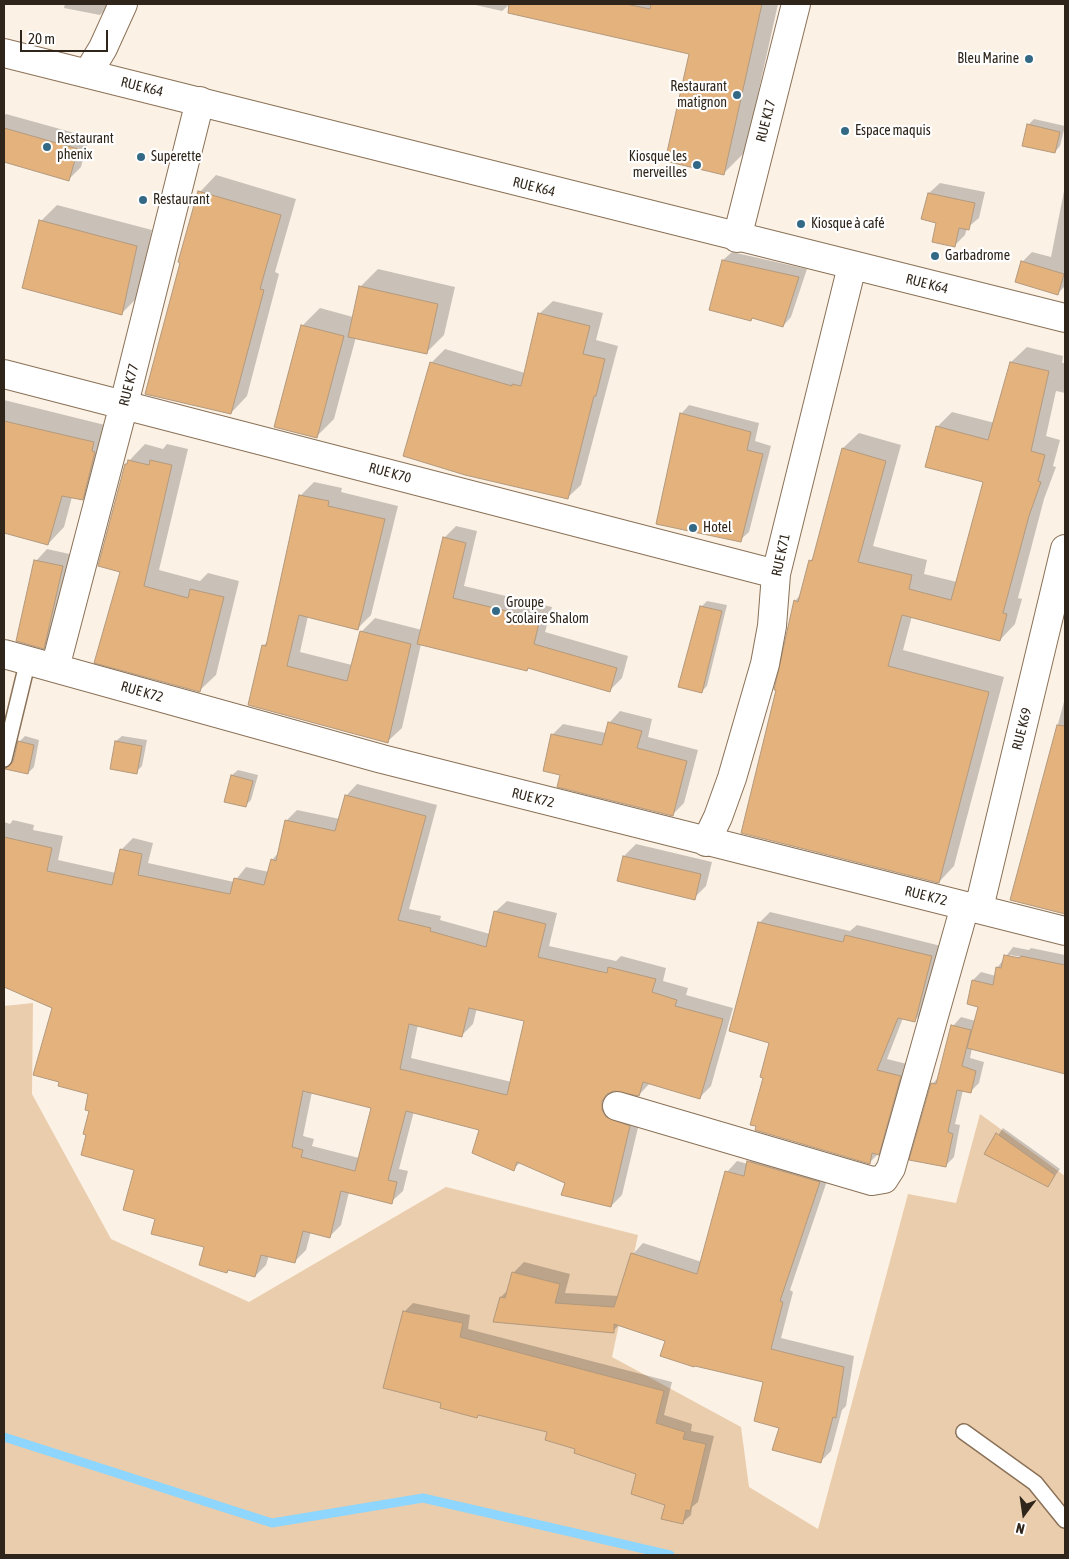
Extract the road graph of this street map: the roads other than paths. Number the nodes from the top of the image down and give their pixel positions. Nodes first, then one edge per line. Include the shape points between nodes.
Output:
1 (122, 4) edge
2 (796, 4) edge
3 (4, 53) edge
4 (88, 73) junction
5 (200, 101) junction
6 (737, 238) junction
7 (852, 266) junction
8 (1065, 318) edge
9 (4, 374) edge
10 (124, 404) junction
11 (1065, 549) edge
12 (776, 574) junction
13 (1056, 627) edge
14 (16, 657) edge
15 (55, 668) junction
16 (4, 759) edge
17 (706, 842) junction
18 (972, 907) junction
19 (1065, 931) edge
20 (618, 1106) dead end
21 (964, 1432) dead end
22 (1065, 1520) edge

1 - 4 street
2 - 6 street, RUE K17
3 - 4 street, RUE K64
4 - 5 street, RUE K64
5 - 6 street, RUE K64
5 - 10 street, RUE K77
6 - 7 street, RUE K64
7 - 8 street, RUE K64
7 - 12 street, RUE K71
9 - 10 street, RUE K70
10 - 12 street, RUE K70
10 - 15 street, RUE K77
11 - 13 street, RUE K69
12 - 17 street, RUE K71 via 765,664 732,778
13 - 18 street, RUE K69
14 - 15 street, RUE K72
14 - 16 lane
15 - 17 street, RUE K72 via 382,759
17 - 18 street, RUE K72
18 - 19 street, RUE K72
18 - 20 street, RUE K69 via 891,1168 884,1179 872,1181
21 - 22 lane via 1035,1483

